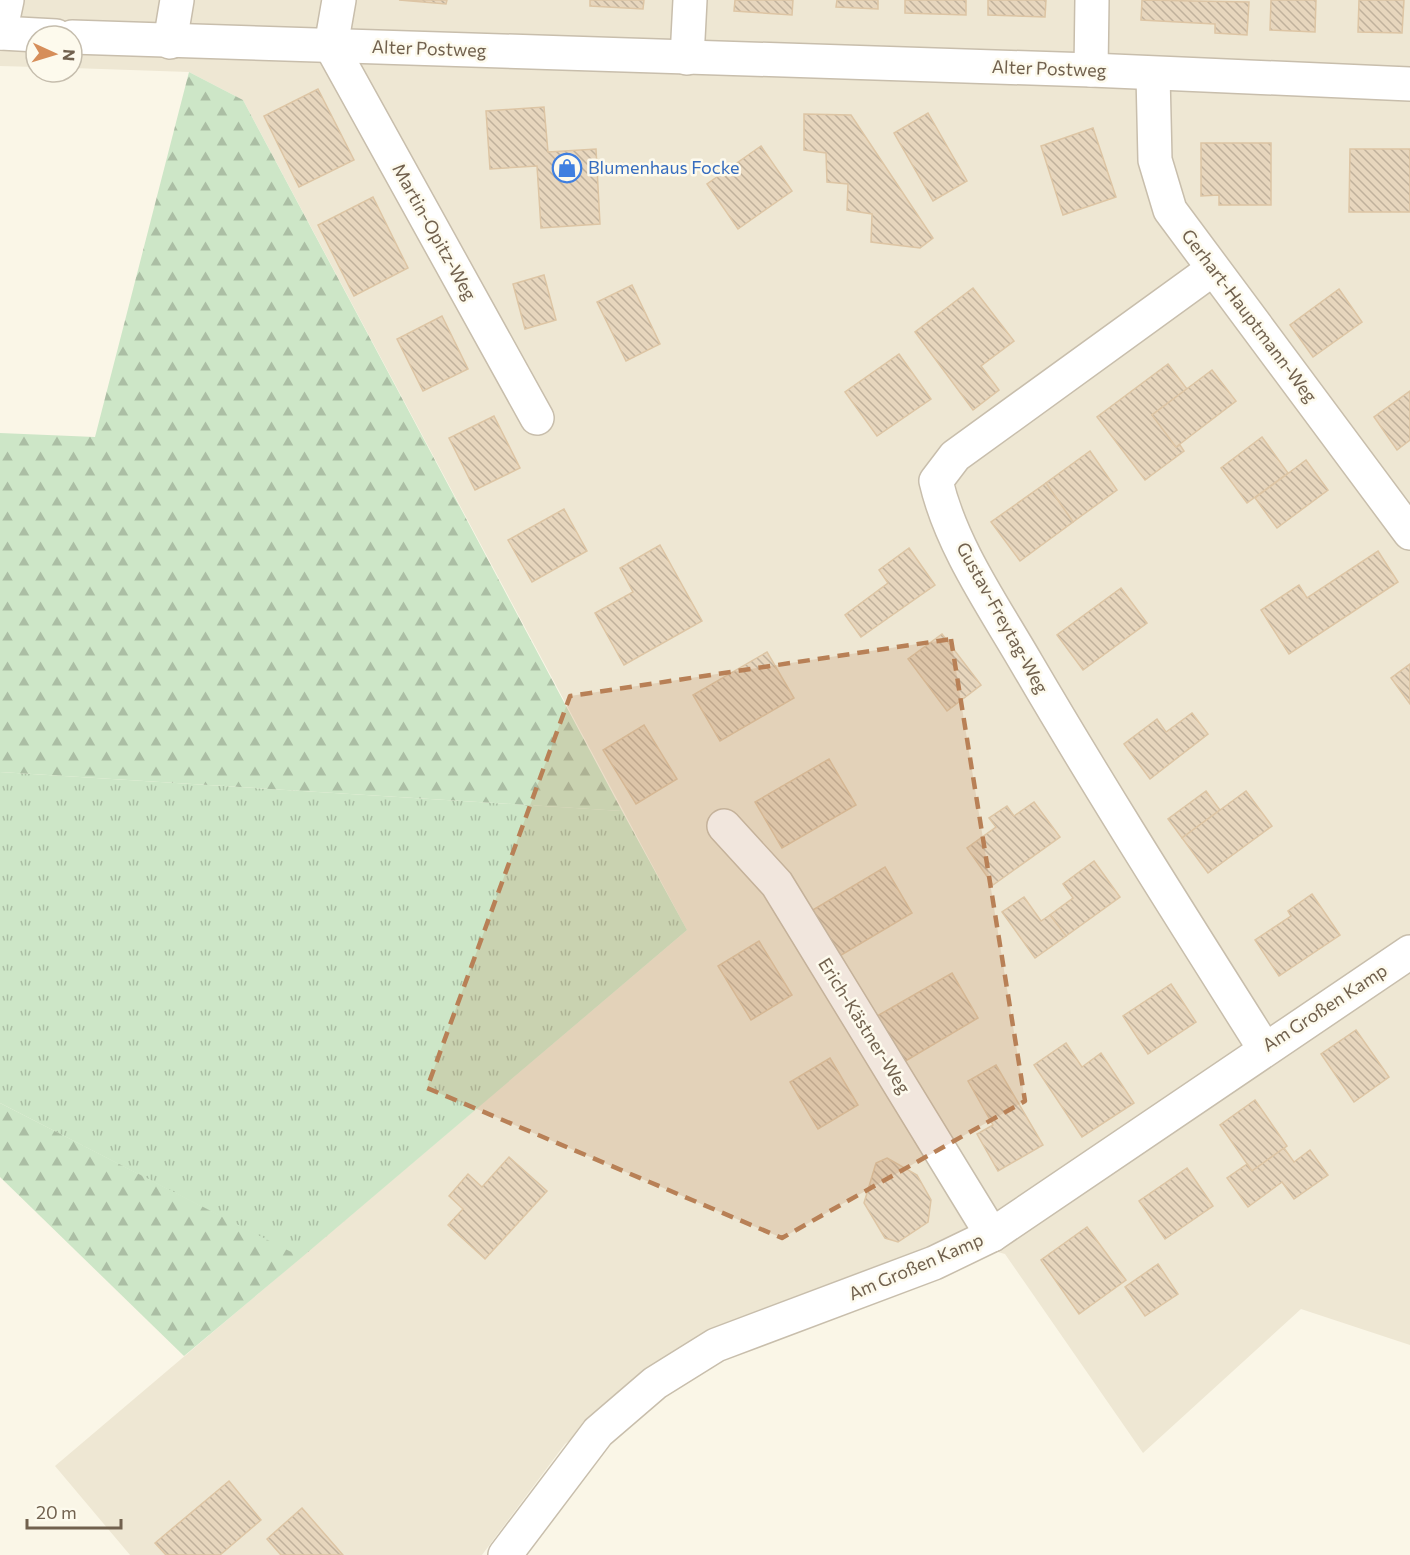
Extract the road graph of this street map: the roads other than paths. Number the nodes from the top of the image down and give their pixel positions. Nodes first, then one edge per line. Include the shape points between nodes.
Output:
1 (7, 0) edge
2 (177, 0) edge
3 (339, 0) edge
4 (690, 0) edge
5 (1092, 0) edge
6 (0, 33) edge
7 (24, 34) edge
8 (84, 38) edge
9 (170, 42) junction
10 (331, 46) junction
11 (687, 58) junction
12 (1091, 70) junction
13 (1153, 75) junction
14 (1410, 84) edge
15 (1213, 269) junction
16 (537, 418) dead end
17 (1410, 533) edge
18 (724, 826) dead end
19 (1408, 958) edge
20 (1264, 1048) junction
21 (992, 1235) junction
22 (505, 1555) edge

1 - 6 street
2 - 9 street
3 - 10 street
4 - 11 street
5 - 12 street
6 - 7 street
8 - 9 street, Alter Postweg
9 - 10 street, Alter Postweg
10 - 11 street, Alter Postweg
10 - 16 street, Martin-Opitz-Weg
11 - 12 street, Alter Postweg
12 - 13 street, Alter Postweg
13 - 14 street, Alter Postweg
13 - 15 street, Gerhart-Hauptmann-Weg via 1155,160 1170,210
15 - 17 street, Gerhart-Hauptmann-Weg
15 - 20 street, Gustav-Freytag-Weg via 955,456 936,481 941,505 992,603 1088,768
18 - 21 street, Erich-Kästner-Weg via 777,884
19 - 20 street, Am Großen Kamp
20 - 21 street, Am Großen Kamp
21 - 22 street, Am Großen Kamp via 934,1263 716,1345 656,1383 598,1432

